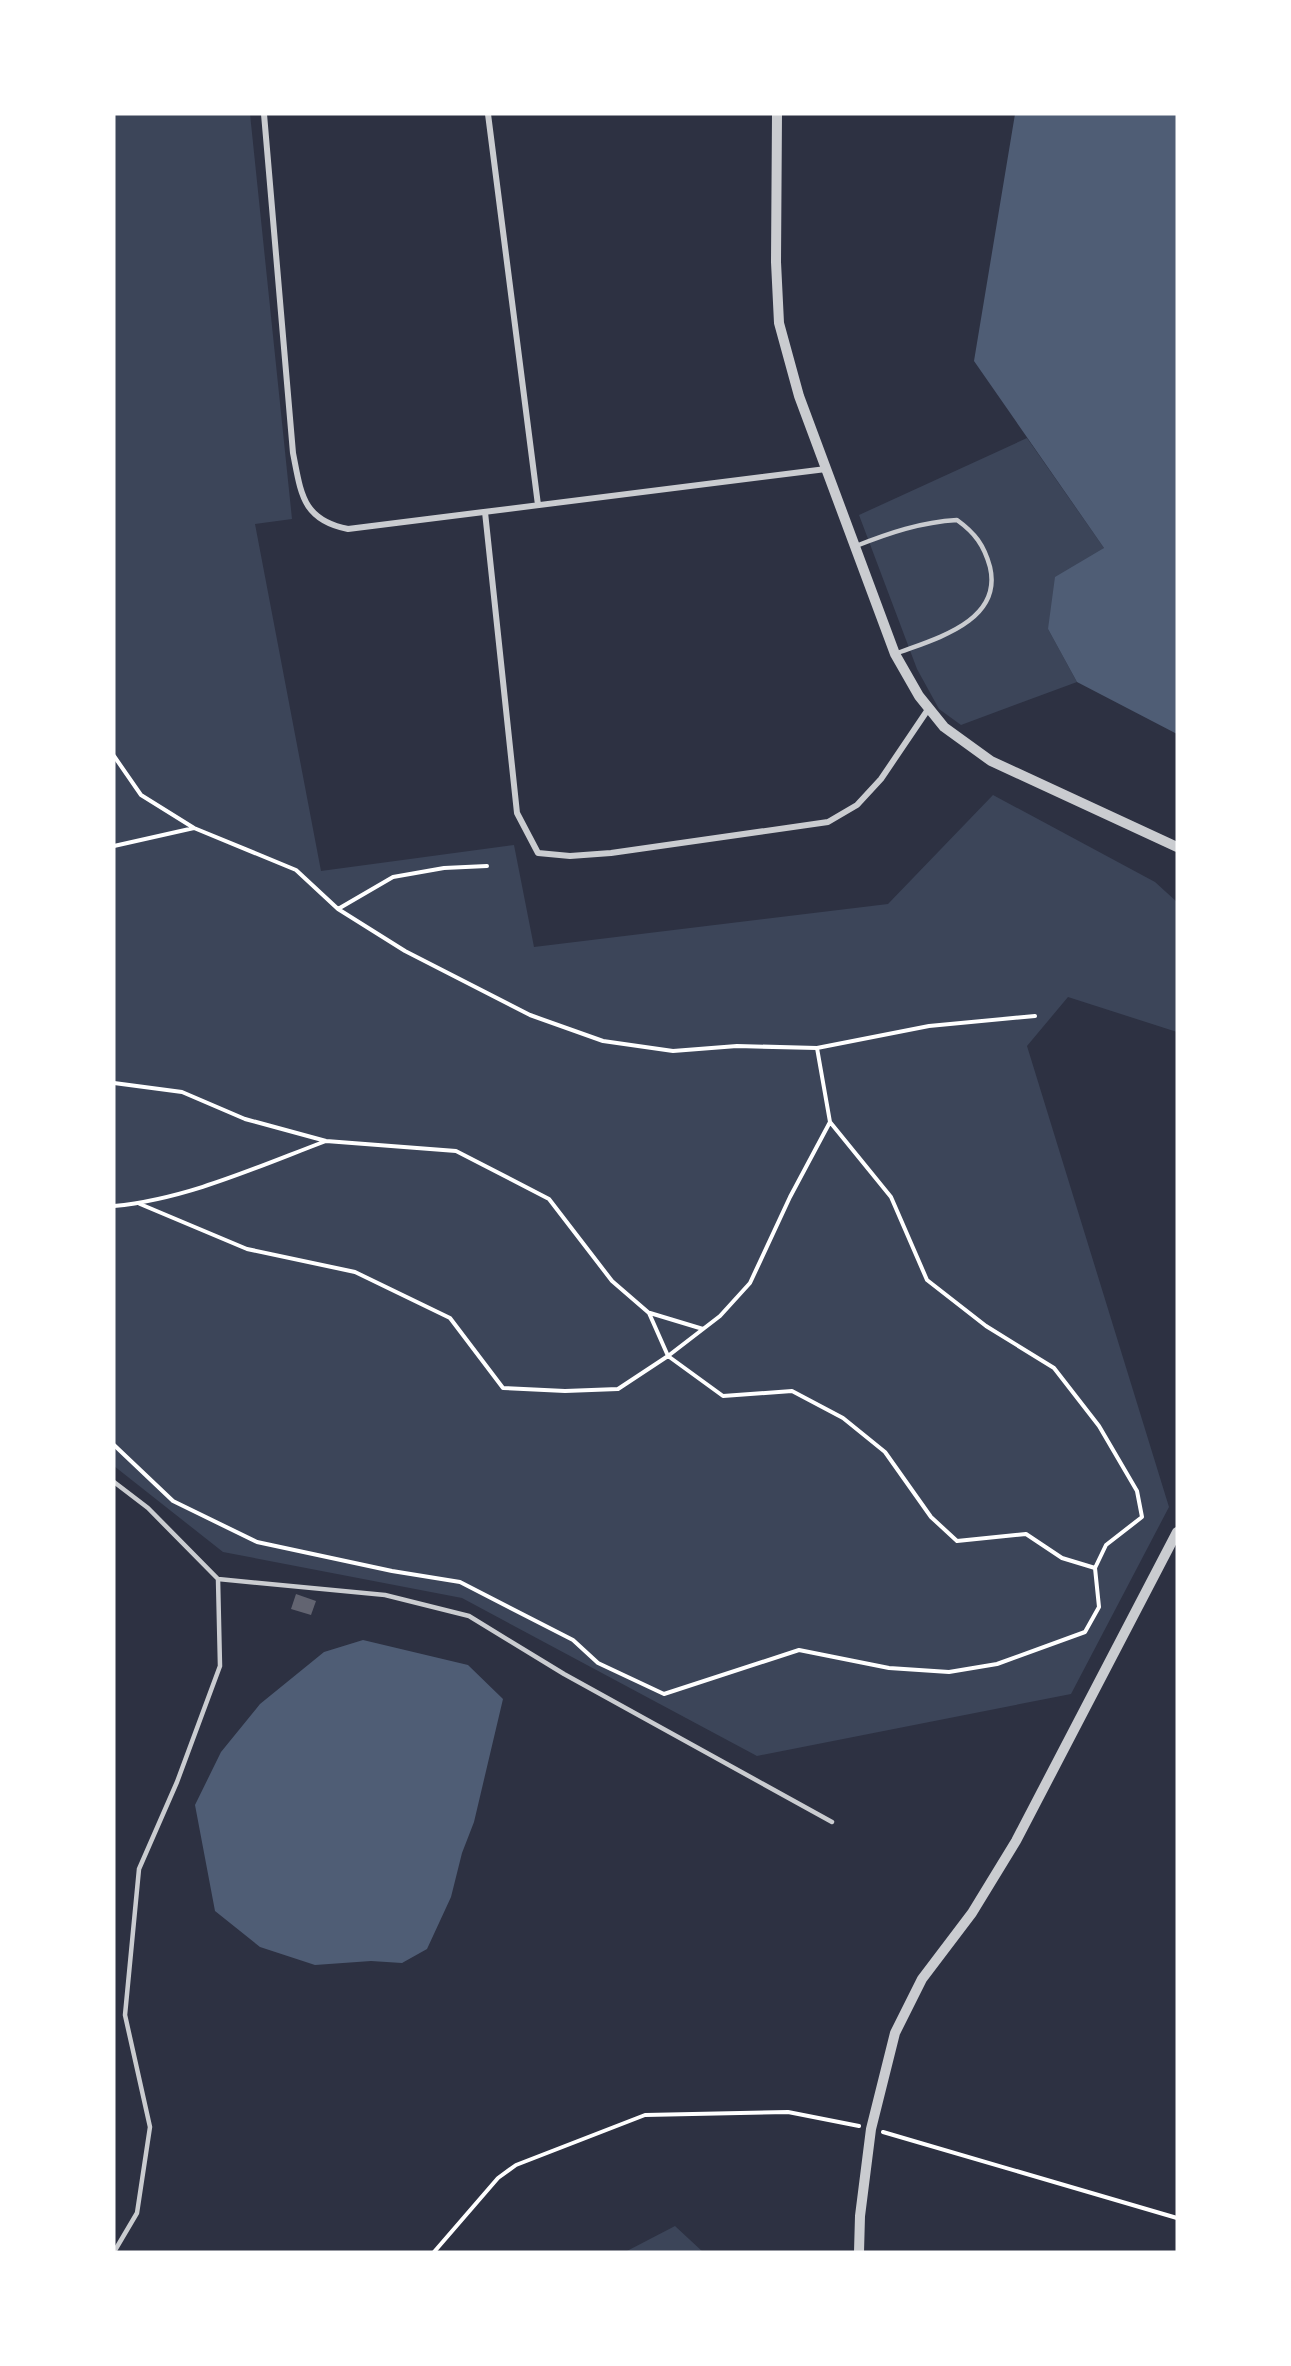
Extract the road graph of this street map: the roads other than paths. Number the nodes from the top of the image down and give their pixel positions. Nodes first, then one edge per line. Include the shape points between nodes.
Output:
1 (264, 114) edge
2 (488, 114) edge
3 (777, 114) edge
4 (826, 469) junction
5 (538, 505) junction
6 (485, 512) junction
7 (856, 546) junction
8 (895, 654) junction
9 (929, 708) junction
10 (1177, 847) edge
11 (114, 1482) edge
12 (1177, 1532) edge
13 (218, 1578) junction
14 (832, 1822) dead end
15 (114, 2252) edge
16 (859, 2252) edge

1 - 6 street via 292,453 302,497 312,514 332,526 348,529
2 - 5 street
3 - 4 street via 779,323 799,396
4 - 5 street
4 - 7 street
5 - 6 street
6 - 9 street via 517,813 538,853 611,853 828,822 857,805 869,792
7 - 8 street
7 - 8 lane via 889,533 957,520 979,539 987,558 992,576 991,596 973,618 951,632
8 - 9 street
9 - 10 street via 944,727 990,761
11 - 13 lane via 148,1508
12 - 16 street via 1016,1841 972,1913 922,1979 895,2033 871,2129
13 - 14 lane via 385,1594 469,1616 564,1674
13 - 15 lane via 220,1666 177,1782 139,1869 125,2015 150,2127 137,2213

